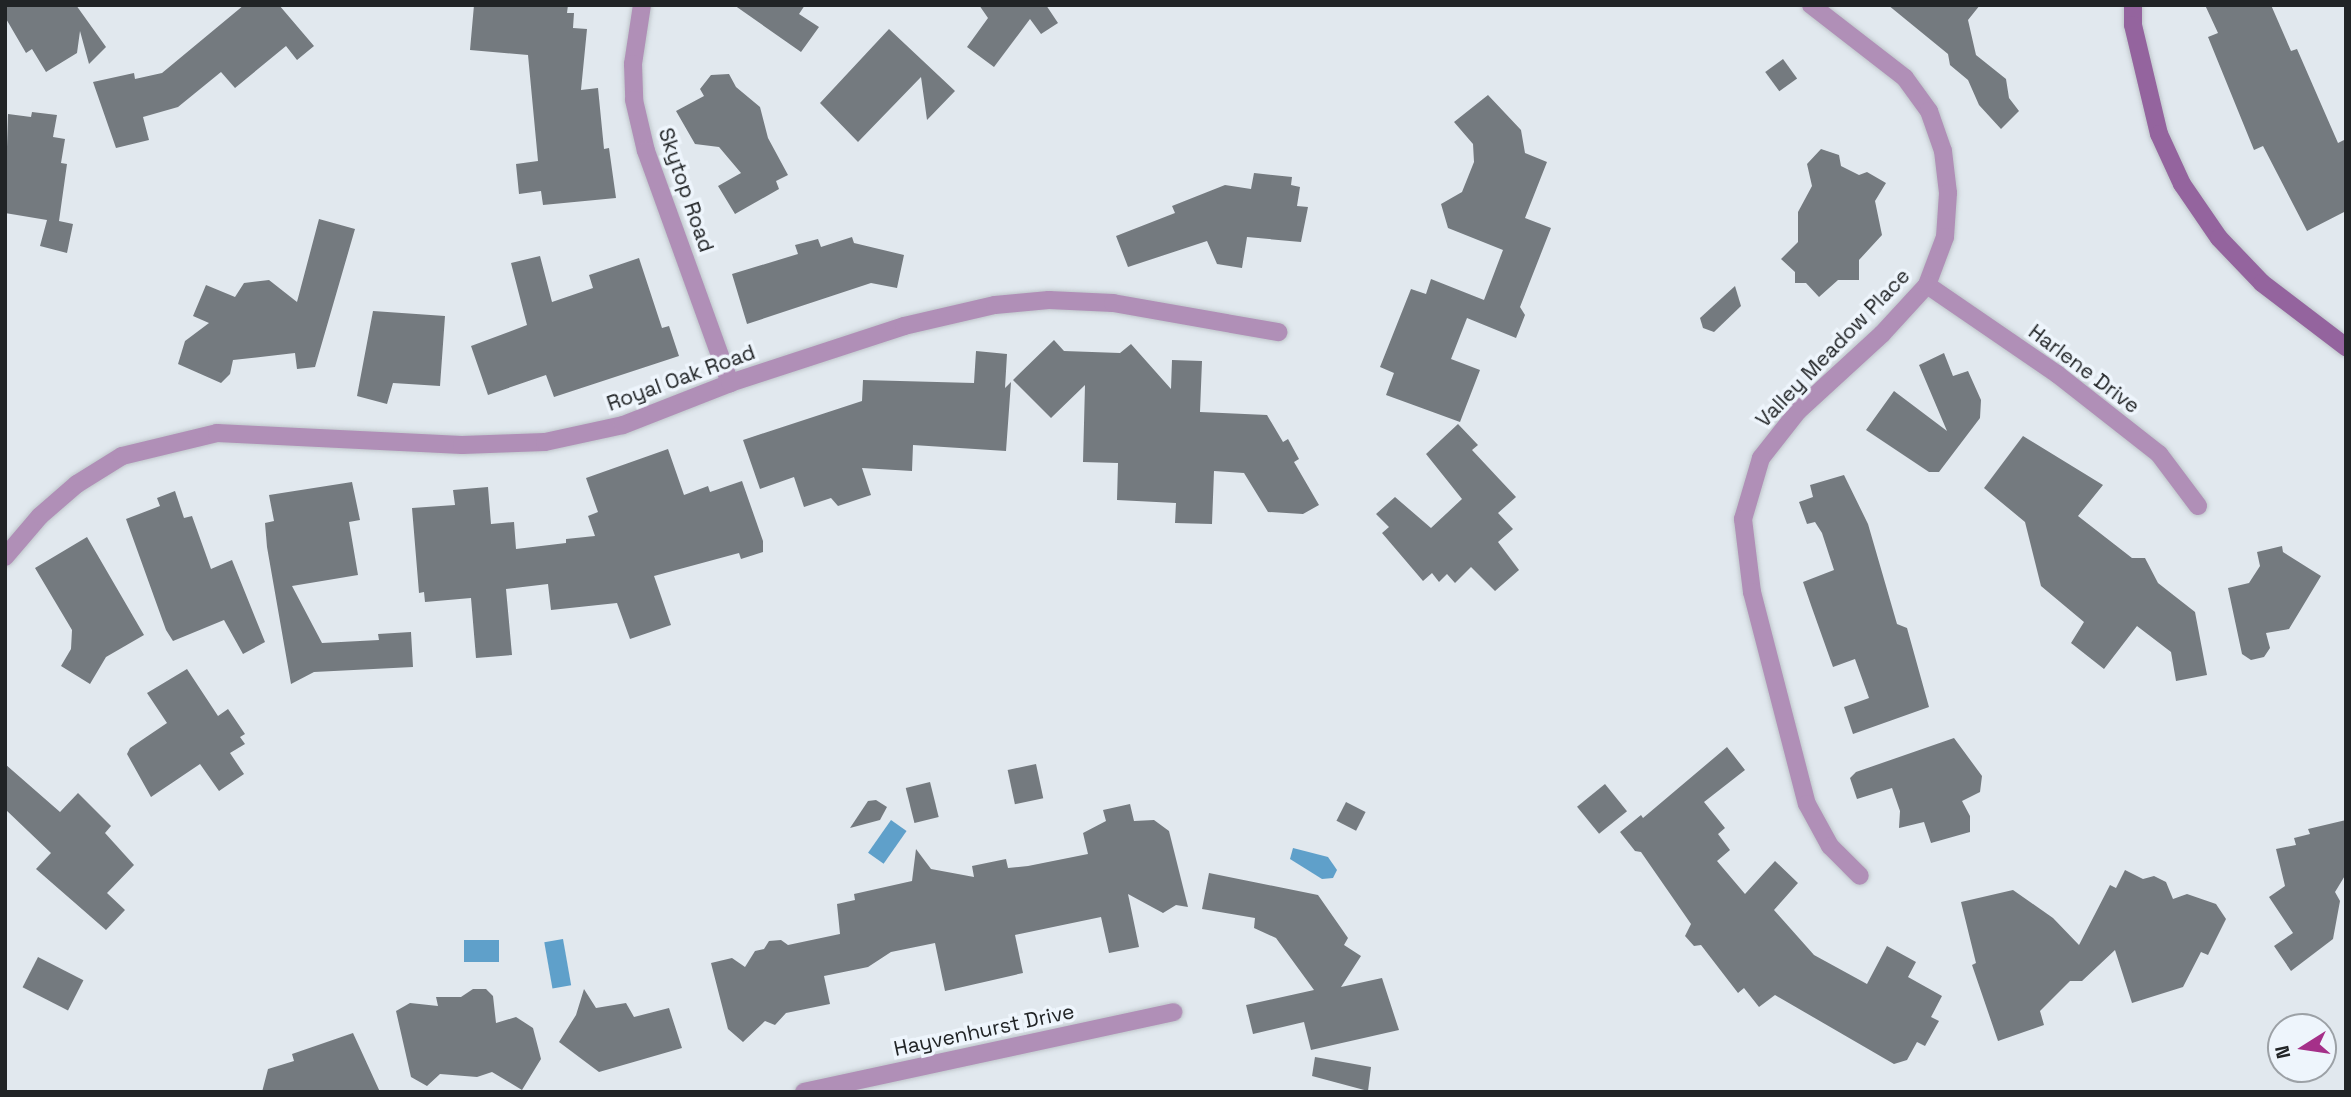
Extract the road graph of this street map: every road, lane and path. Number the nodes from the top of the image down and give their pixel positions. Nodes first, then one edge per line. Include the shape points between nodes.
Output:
1 (642, 5) edge
2 (1811, 5) edge
3 (2133, 5) edge
4 (1927, 285) junction
5 (1278, 332) dead end
6 (2346, 347) edge
7 (730, 383) junction
8 (2198, 506) dead end
9 (5, 558) edge
10 (1860, 876) dead end
11 (1173, 1012) dead end
12 (804, 1092) edge

1 - 7 street, Skytop Road via 632,64 640,125
2 - 4 street, Valley Meadow Place via 1905,78 1929,111 1943,151 1948,192 1945,237
3 - 6 main road via 2133,25 2160,134 2182,184 2220,238 2262,283
4 - 8 street, Harlene Drive via 2057,374 2159,454
4 - 10 street, Valley Meadow Place via 1882,334 1798,411 1768,449 1749,490 1743,519 1752,592 1807,804 1830,846
5 - 7 street, Royal Oak Road via 1113,303 1049,300 995,305 904,326
7 - 9 street, Royal Oak Road via 623,425 545,442 462,445 217,433 163,444 122,456 77,484 40,516
11 - 12 street, Hayvenhurst Drive

